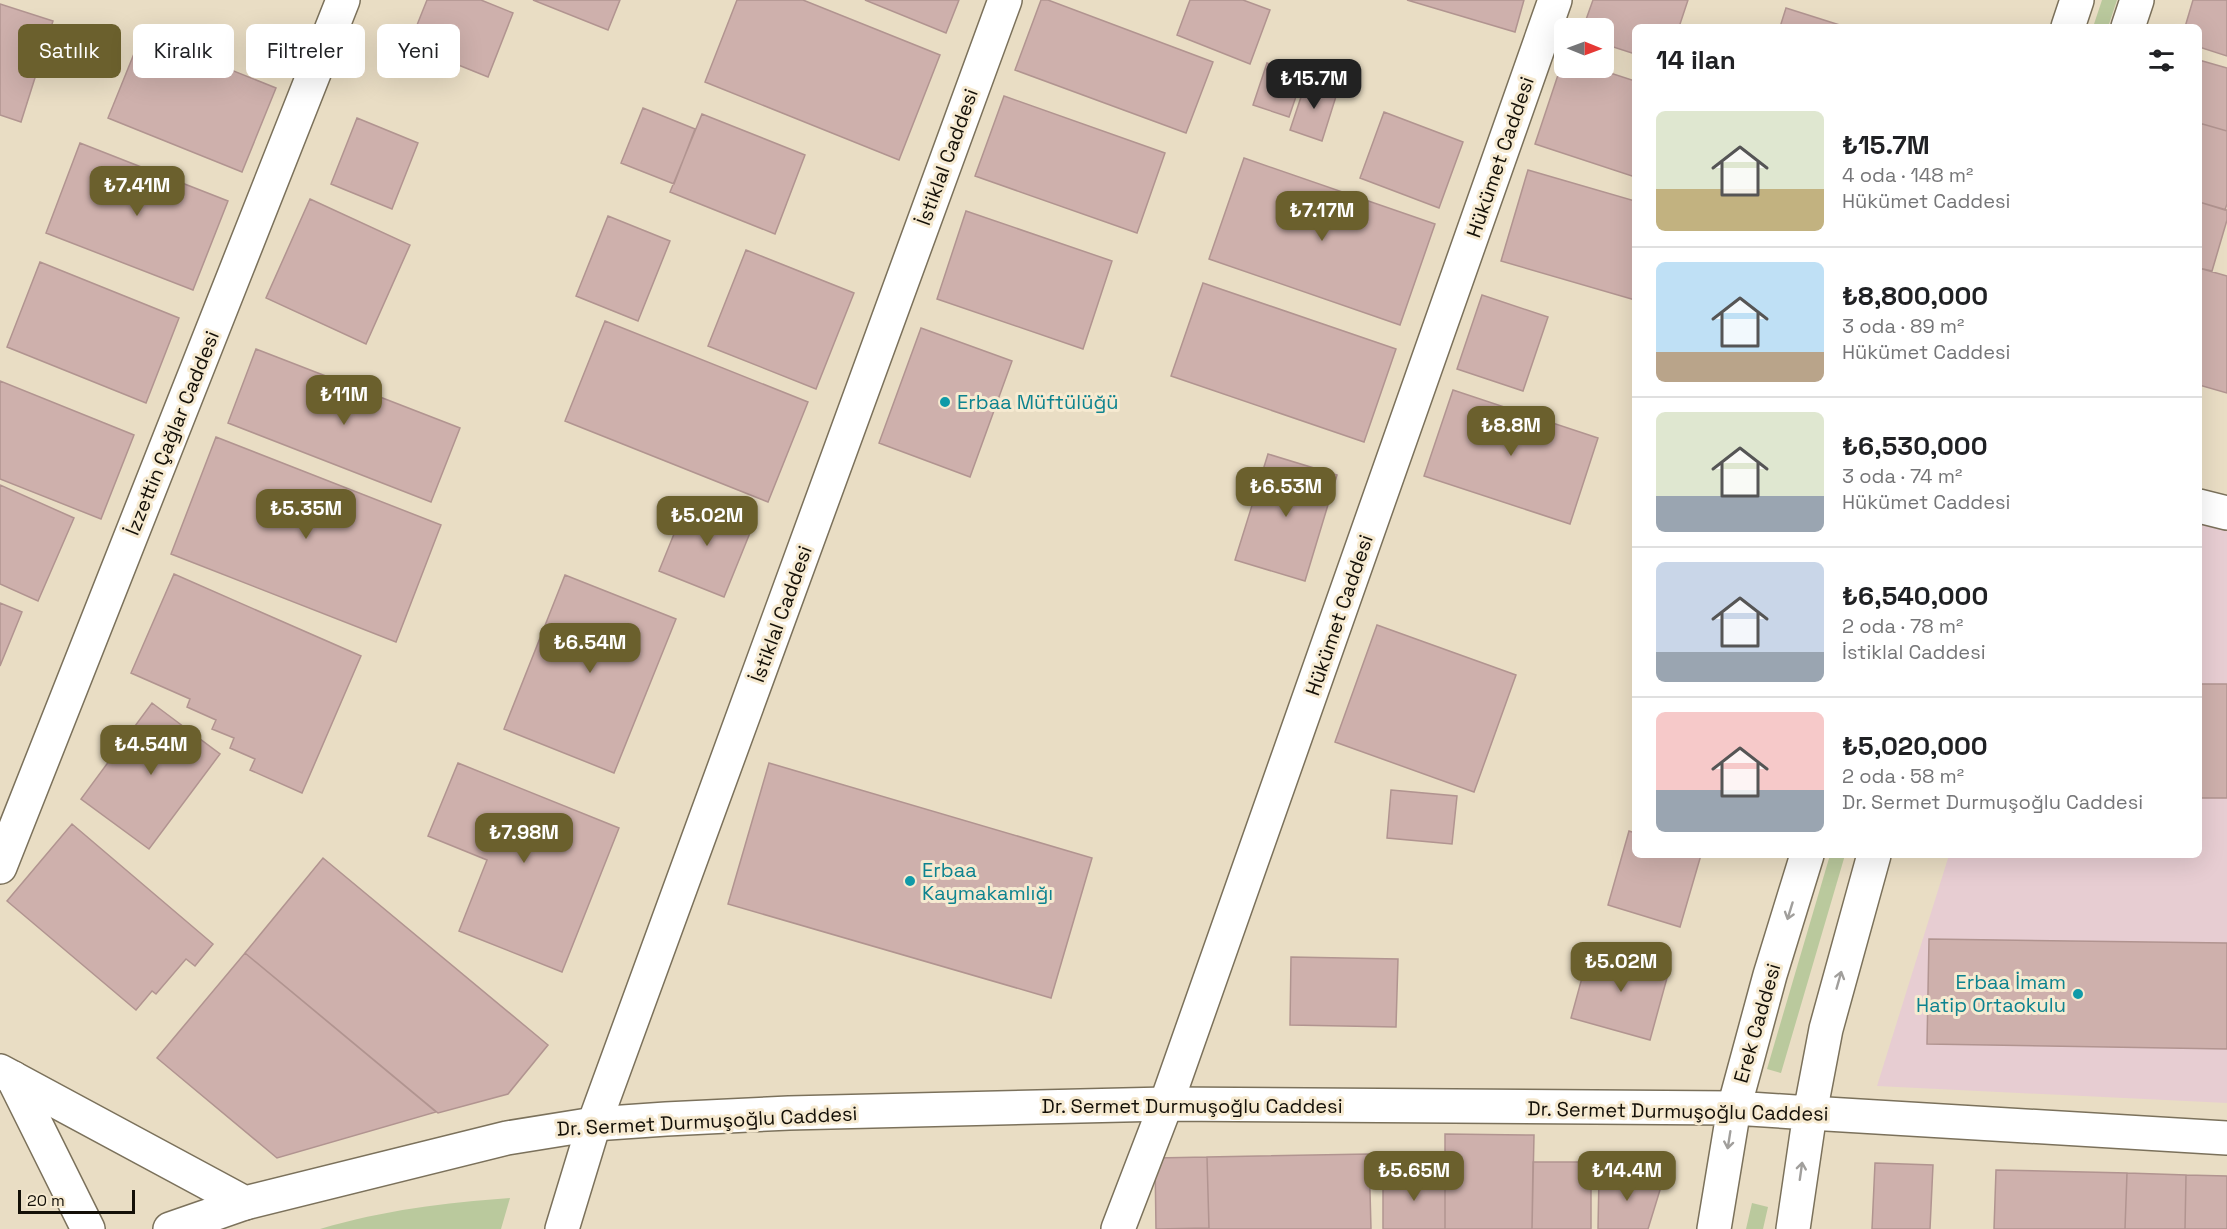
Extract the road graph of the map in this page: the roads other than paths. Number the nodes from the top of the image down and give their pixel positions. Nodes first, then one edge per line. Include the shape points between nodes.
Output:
1 (343, 0) edge
2 (1005, 0) edge
3 (1555, 0) edge
4 (2077, 0) edge
5 (2137, 0) edge
6 (2069, 24) edge
7 (2129, 24) edge
8 (2202, 507) edge
9 (2227, 513) edge
10 (1806, 858) edge
11 (1873, 858) edge
12 (0, 867) edge
13 (7, 1074) edge
14 (1166, 1104) junction
15 (1734, 1108) junction
16 (1810, 1113) junction
17 (594, 1124) junction
18 (2227, 1138) edge
19 (245, 1203) junction
20 (88, 1229) edge
21 (170, 1229) edge
22 (562, 1229) edge
23 (1118, 1229) edge
24 (1714, 1229) edge
25 (1793, 1229) edge

1 - 12 street, İzzettin Çağlar Caddesi
2 - 17 street, İstiklal Caddesi
3 - 14 street, Hükümet Caddesi
4 - 6 street
5 - 7 street
8 - 9 street
10 -> 15 street, Erek Caddesi
16 -> 11 street via 1826,1029
13 - 19 street
13 - 20 street
14 - 15 street, Dr. Sermet Durmuşoğlu Caddesi
14 - 17 street, Dr. Sermet Durmuşoğlu Caddesi via 789,1113
14 - 23 street, Hükümet Caddesi
15 - 16 street, Dr. Sermet Durmuşoğlu Caddesi
15 -> 24 street, Erek Caddesi
16 - 18 street, Dr. Sermet Durmuşoğlu Caddesi
25 -> 16 street
17 - 19 street, Dr. Sermet Durmuşoğlu Caddesi via 507,1137
17 - 22 street, İstiklal Caddesi
19 - 21 street, Dr. Sermet Durmuşoğlu Caddesi

